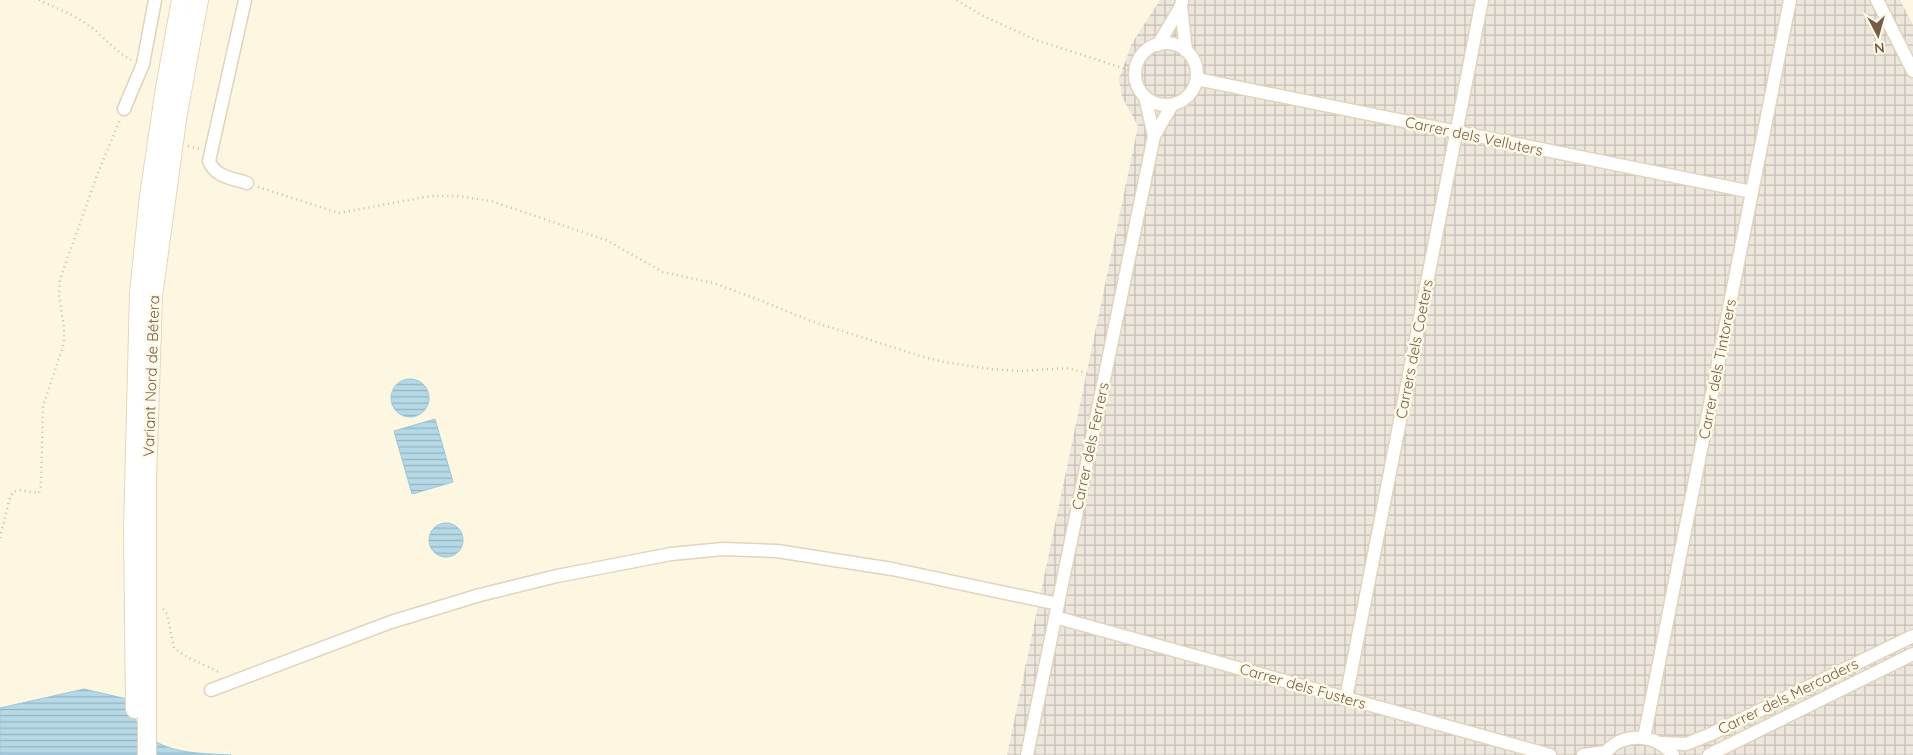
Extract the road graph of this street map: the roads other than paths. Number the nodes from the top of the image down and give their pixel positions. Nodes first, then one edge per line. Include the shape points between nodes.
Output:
1 (155, 0) edge
2 (181, 0) edge
3 (199, 0) edge
4 (245, 0) edge
5 (1482, 0) edge
6 (1790, 0) edge
7 (1877, 0) edge
8 (1182, 3) edge
9 (1158, 44) junction
10 (1186, 51) junction
11 (1913, 71) edge
12 (1196, 79) junction
13 (1145, 97) junction
14 (1172, 105) junction
15 (124, 109) road end
16 (1456, 132) junction
17 (1154, 136) junction
18 (247, 183) road end
19 (1752, 192) junction
20 (1056, 610) junction
21 (140, 636) junction
22 (1913, 636) edge
23 (1913, 654) edge
24 (211, 690) dead end
25 (1346, 698) junction
26 (1644, 738) junction
27 (1660, 743) junction
28 (1605, 754) edge
29 (136, 755) edge
30 (147, 755) edge
31 (1027, 755) edge
32 (1550, 755) edge
33 (1583, 755) edge
34 (1673, 755) edge
35 (1709, 755) edge

1 - 15 street via 143,64
2 - 21 main road, Variant Nord de Bétera via 152,177 140,293 133,529
3 - 21 main road, Variant Nord de Bétera via 178,113 153,296
4 - 18 street via 209,161 217,173
5 - 16 street, Carrers dels Coeters
6 - 19 street, Carrer dels Tintorers
7 - 11 street
8 - 9 street
8 - 10 street
9 - 10 street via 1177,46
9 - 13 street via 1149,48 1137,62 1135,81
10 - 12 street via 1194,64
12 - 14 street via 1188,96
12 - 16 street, Carrer dels Velluters
13 - 14 street via 1157,104
13 - 17 street, Carrer dels Ferrers
14 - 17 street, Carrer dels Ferrers
16 - 19 street, Carrer dels Velluters
16 - 25 street, Carrers dels Coeters
17 - 20 street, Carrer dels Ferrers
19 - 26 street, Carrer dels Tintorers
20 - 24 street, Carrer dels Fusters via 892,569 777,551 722,549 671,554 480,595 391,622
20 - 25 street, Carrer dels Fusters
20 - 31 street, Carrer dels Ferrers
21 - 29 main road, Variant Nord de Bétera
21 - 30 main road, Variant Nord de Bétera
22 - 27 street, Carrer dels Mercaders via 1709,735 1686,744
23 - 35 street, Carrer dels Mercaders
25 - 32 street, Carrer dels Fusters
26 - 27 street
26 - 28 street via 1623,740
27 - 34 street
28 - 33 street

